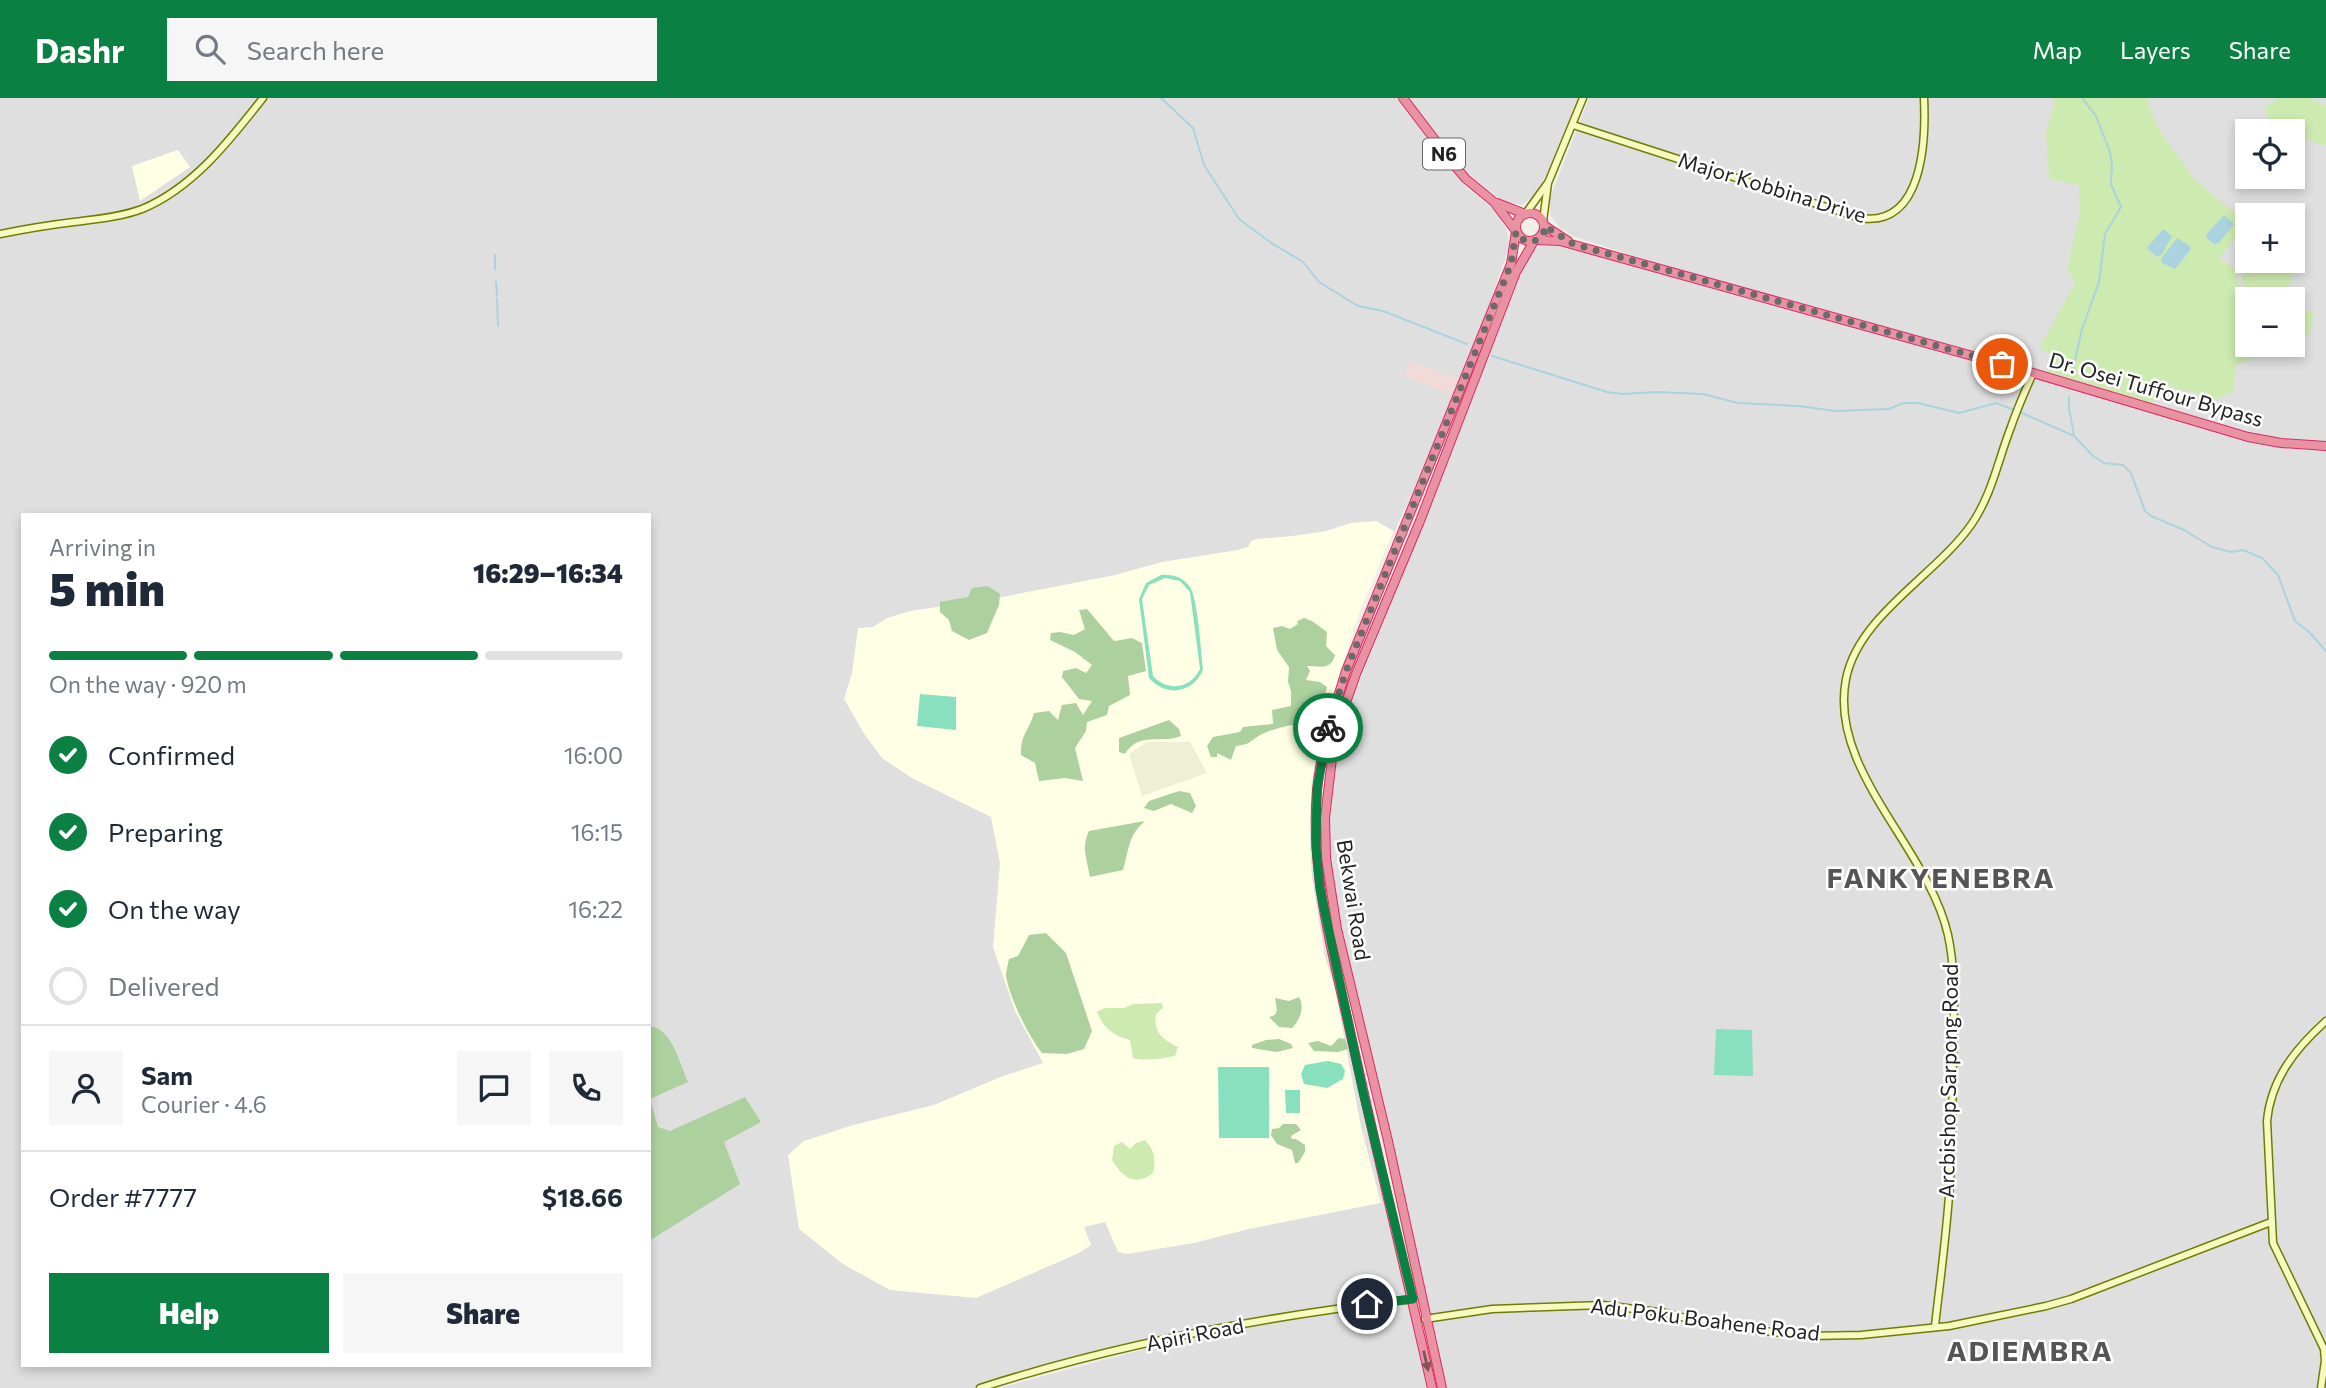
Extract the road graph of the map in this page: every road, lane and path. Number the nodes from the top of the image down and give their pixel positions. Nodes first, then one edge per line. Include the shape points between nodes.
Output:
1 (263, 98) edge
2 (1403, 98) edge
3 (1583, 98) edge
4 (1924, 98) edge
5 (1573, 125) junction
6 (1548, 183) junction
7 (1496, 204) junction
8 (1525, 214) junction
9 (1544, 223) junction
10 (1516, 231) junction
11 (0, 233) edge
12 (1535, 241) junction
13 (1571, 244) junction
14 (1523, 257) junction
15 (1511, 264) junction
16 (2033, 373) junction
17 (2326, 446) edge
18 (1390, 562) junction
19 (1401, 566) junction
20 (2326, 1021) edge
21 (1401, 1202) junction
22 (1389, 1204) junction
23 (2271, 1222) junction
24 (1413, 1299) junction
25 (1416, 1318) junction
26 (1427, 1319) junction
27 (1935, 1326) junction
28 (980, 1388) edge
29 (1432, 1388) edge
30 (1442, 1388) edge
31 (2321, 1388) edge

1 - 11 street via 198,172 151,205 124,214
2 - 7 highway, N6 via 1439,148
3 - 5 street
4 - 5 street, Major Kobbina Drive via 1922,156 1899,210 1884,219 1836,211
5 - 6 street
6 - 8 street
6 - 9 street
7 - 8 highway, N6
7 - 10 highway, N6
7 - 15 highway via 1511,235
8 - 9 highway, N6 via 1534,213
8 - 10 highway via 1517,221
9 - 12 highway via 1544,232
9 - 13 highway, Dr. Osei Tuffour Bypass / N6
10 - 12 highway, N6 via 1525,241
10 - 15 highway
12 - 13 highway, Dr. Osei Tuffour Bypass / N6
12 - 14 highway, Bekwai Road
13 - 14 highway via 1542,245
13 - 16 highway, Dr. Osei Tuffour Bypass / N6
14 - 19 highway, Bekwai Road
15 - 18 highway, Bekwai Road
16 - 17 highway, Dr. Osei Tuffour Bypass / N6 via 2248,437
16 - 27 street, Arcbishop Sarpong Road via 1980,512 1952,549 1866,635 1845,685 1847,732 1860,768 1936,897 1951,950 1951,1162
18 - 19 highway
18 - 22 highway, Bekwai Road via 1326,734 1316,818 1320,889
19 - 21 highway, Bekwai Road via 1343,711 1332,758 1325,846 1337,929
20 - 23 street via 2291,1058 2269,1102
21 - 22 highway
21 - 26 highway, Bekwai Road
22 - 24 highway, Bekwai Road
23 - 27 street, Adu Poku Boahene Road via 2071,1299
23 - 31 street via 2277,1254 2324,1349
24 - 25 highway, Bekwai Road
24 - 28 street, Apiri Road via 1151,1342
25 - 26 street, Adu Poku Boahene Road
25 -> 29 highway, Bekwai Road
26 - 27 street, Adu Poku Boahene Road via 1492,1309 1603,1305 1666,1313 1717,1326 1810,1336
26 - 30 highway, Bekwai Road

